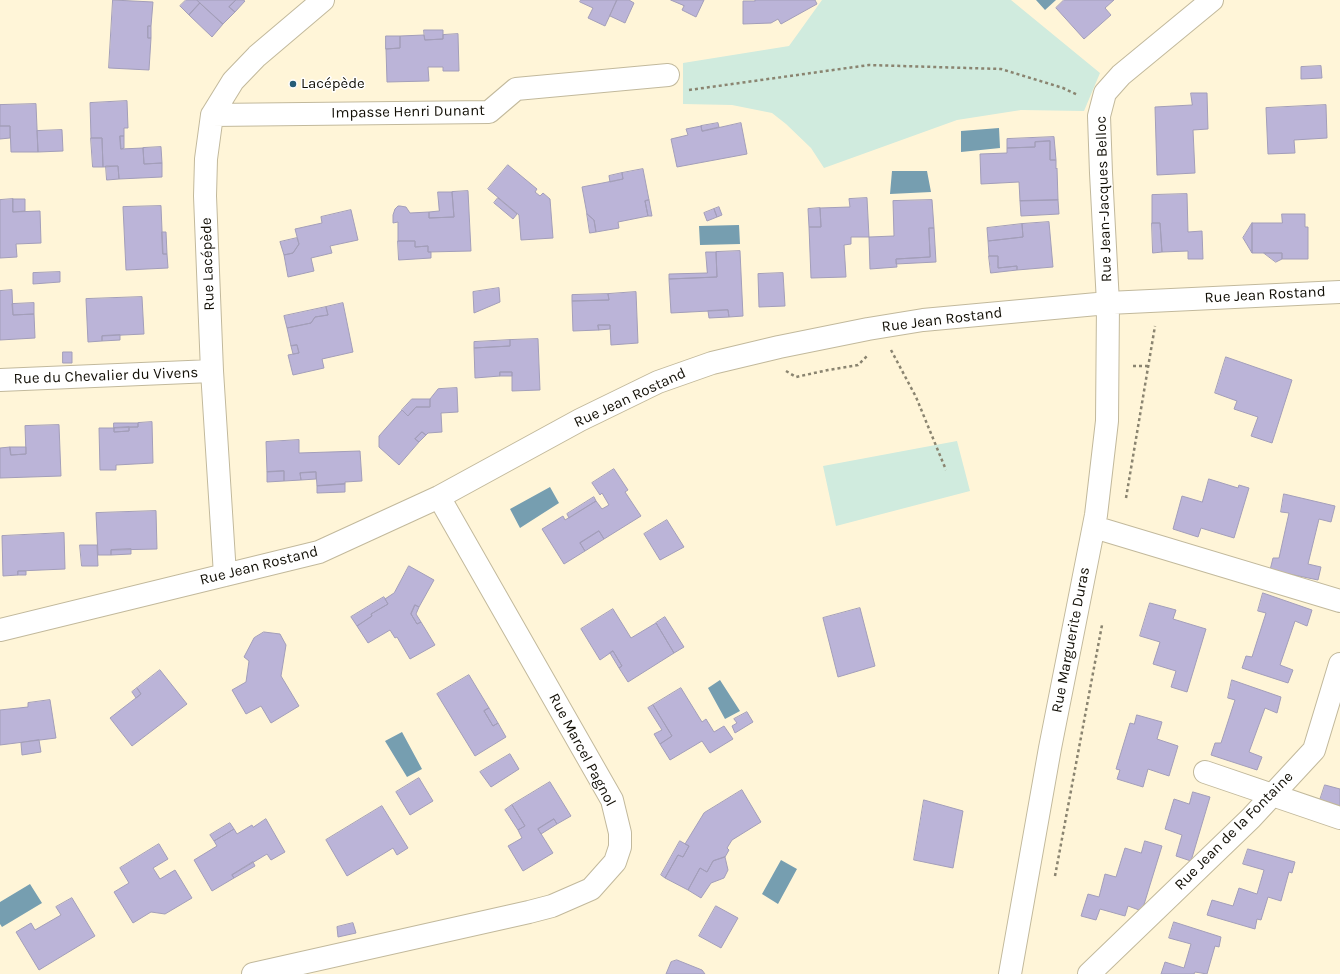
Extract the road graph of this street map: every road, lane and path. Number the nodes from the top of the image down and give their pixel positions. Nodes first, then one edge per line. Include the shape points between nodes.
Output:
1 (323, 0) edge
2 (1212, 0) edge
3 (668, 75) joint
4 (1101, 108) junction
5 (212, 115) junction
6 (1340, 292) edge
7 (1108, 303) junction
8 (1157, 320) dead end
9 (888, 346) dead end
10 (869, 355) dead end
11 (783, 370) dead end
12 (212, 371) junction
13 (0, 380) edge
14 (946, 470) dead end
15 (439, 497) junction
16 (1125, 503) dead end
17 (1094, 527) junction
18 (225, 575) junction
19 (1340, 601) edge
20 (1103, 622) dead end
21 (0, 630) edge
22 (1340, 664) edge
23 (1205, 772) dead end
24 (1273, 795) junction
25 (1340, 818) edge
26 (1054, 880) dead end
27 (253, 974) edge
28 (1010, 974) edge
29 (1089, 974) edge

1 - 5 street, Rue Lacépède via 257,56 233,81
2 - 4 street, Rue Jean-Jacques Belloc via 1121,75 1105,93
3 - 4 path via 686,90 869,65 1001,69 1063,88
3 - 5 street, Impasse Henri Dunant via 516,89 489,112
4 - 7 street, Rue Jean-Jacques Belloc via 1101,173
5 - 12 street, Rue Lacépède via 206,160 205,196
6 - 7 street, Rue Jean Rostand
7 - 15 street, Rue Jean Rostand via 923,320 779,347 712,363 658,382 594,413
7 - 17 street, Rue Marguerite Duras via 1107,421
8 - 16 path
9 - 14 path via 916,397
10 - 11 path via 858,365 796,377
12 - 13 street, Rue du Chevalier du Vivens
12 - 18 street, Rue Lacépède
15 - 18 street, Rue Jean Rostand via 319,552
15 - 27 street, Rue Marcel Pagnol via 612,800 620,833 620,848 615,862 590,889 552,906
17 - 19 street
17 - 28 street, Rue Marguerite Duras via 1050,748
18 - 21 street, Rue Jean Rostand
20 - 26 path
22 - 24 street, Rue Jean de la Fontaine via 1314,750
23 - 24 street
24 - 25 street
24 - 29 street, Rue Jean de la Fontaine

